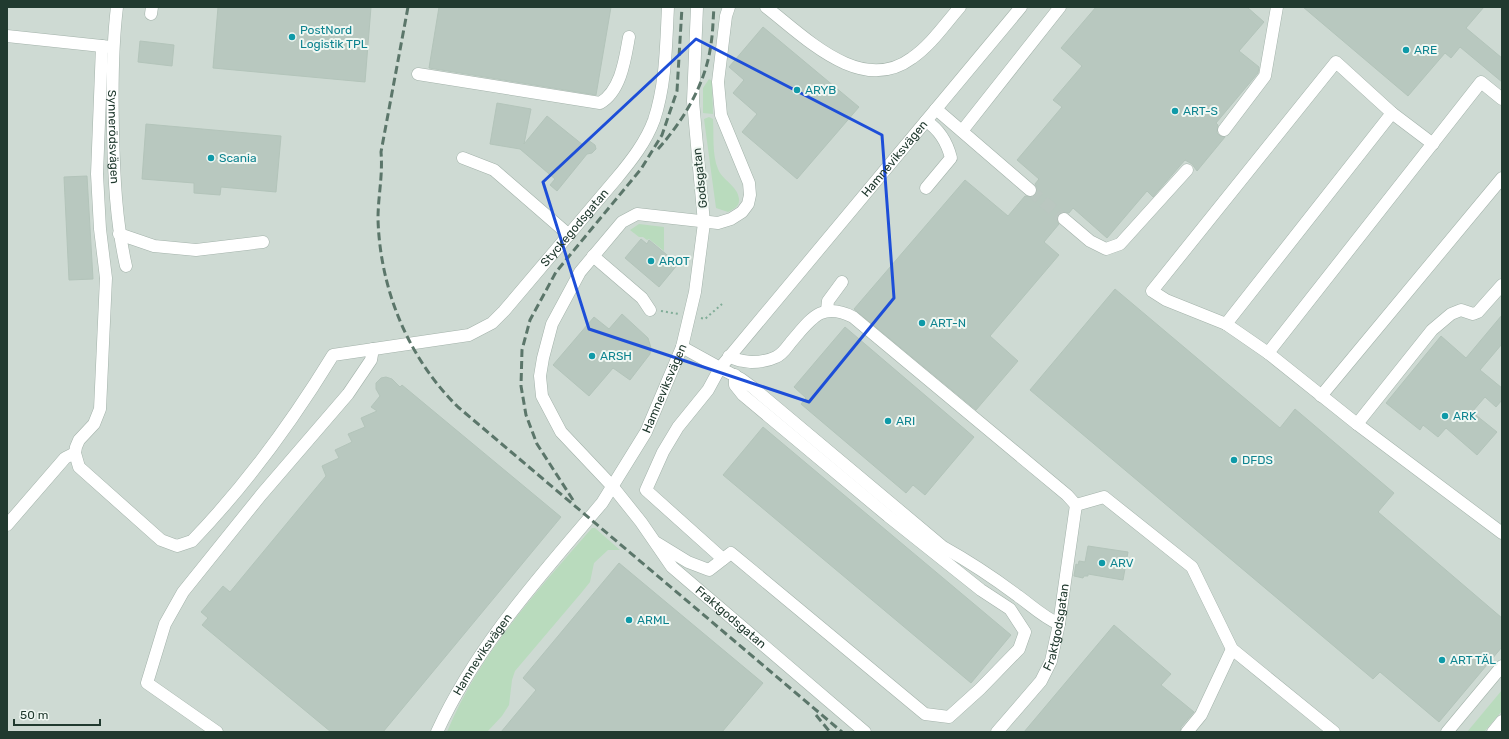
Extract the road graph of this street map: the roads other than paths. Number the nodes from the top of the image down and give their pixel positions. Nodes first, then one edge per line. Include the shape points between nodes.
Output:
1 (117, 7) edge
2 (668, 7) edge
3 (696, 7) edge
4 (729, 7) edge
5 (766, 7) edge
6 (960, 7) edge
7 (1022, 7) edge
8 (1060, 7) edge
9 (1277, 7) edge
10 (7, 36) edge
11 (629, 37) dead end
12 (108, 46) junction
13 (418, 74) dead end
14 (1502, 99) edge
15 (936, 109) junction
16 (1392, 113) junction
17 (926, 121) junction
18 (1224, 130) dead end
19 (962, 131) junction
20 (1433, 144) junction
21 (463, 158) dead end
22 (1187, 170) dead end
23 (1502, 178) edge
24 (926, 188) dead end
25 (1030, 190) tunnel mouth
26 (1064, 219) tunnel mouth
27 (704, 223) junction
28 (119, 234) junction
29 (569, 235) junction
30 (263, 242) dead end
31 (592, 256) junction
32 (126, 266) dead end
33 (842, 282) dead end
34 (1502, 285) edge
35 (650, 310) road end
36 (827, 310) junction
37 (1226, 324) junction
38 (682, 347) junction
39 (372, 349) junction
40 (1268, 353) junction
41 (729, 356) junction
42 (720, 368) junction
43 (735, 375) junction
44 (1322, 396) junction
45 (1357, 424) junction
46 (75, 453) junction
47 (613, 487) junction
48 (1076, 505) junction
49 (7, 525) edge
50 (1502, 533) edge
51 (653, 541) junction
52 (723, 559) junction
53 (1058, 624) junction
54 (1232, 649) junction
55 (1502, 666) edge
56 (1502, 722) edge
57 (217, 732) edge
58 (437, 732) edge
59 (865, 732) edge
60 (997, 732) edge
61 (1187, 732) edge
62 (1334, 732) edge
63 (1447, 732) edge
64 (1493, 732) edge

1 - 12 street, Synnerödsvägen
2 - 29 street, Styckegodsgatan via 663,81 654,121 634,158
3 - 27 street, Godsgatan via 693,101
4 - 27 street, Fraktgodsgatan via 718,82 721,115 743,166 750,194 748,204 742,212 731,219 718,223
5 - 6 street via 837,61 854,68 872,71 895,67 910,60 922,51
7 - 15 street, Hamneviksvägen
8 - 19 street
9 - 18 street via 1265,76
10 - 12 street
11 - 13 street via 624,65 614,89 607,99 600,103
12 - 28 street, Synnerödsvägen
12 - 46 street via 97,174 106,278 101,402 94,424 79,440
14 - 20 street via 1481,82
15 - 17 street, Hamneviksvägen
15 - 19 street
16 - 20 street
16 - 37 street
16 - 37 street via 1336,62 1152,291 1166,300
17 - 24 street via 938,129 952,158
17 - 41 street, Hamneviksvägen
19 - 25 street
20 - 40 street
21 - 29 street via 494,170
22 - 26 street via 1120,244 1106,249 1090,241
23 - 44 street
27 - 31 street, Fraktgodsgatan via 637,214 622,222
27 - 38 street, Godsgatan via 700,265
28 - 30 street via 154,246 196,250
28 - 32 street, Synnerödsvägen
29 - 39 street, Styckegodsgatan via 504,311 479,331 448,340
31 - 35 street via 642,298
31 - 47 street, Fraktgodsgatan via 580,272 552,324 540,376 542,396 561,432
33 - 36 street via 828,301
34 - 45 street via 1478,312 1474,314 1461,310 1451,314 1432,330
36 - 41 street via 811,318 777,357 757,362 738,361
36 - 48 street via 853,317
37 - 40 street
38 - 42 street, Hamneviksvägen
38 - 47 street, Hamneviksvägen via 646,432
39 - 46 street, Styckegodsgatan via 333,356 299,410 264,458 192,541 177,546 161,540 90,479 79,467
39 - 57 street via 371,360 348,394 261,495 183,592 165,624 147,683
40 - 44 street
41 - 42 street, Hamneviksvägen
42 - 43 street
42 - 52 street via 708,390 663,452 646,490
43 - 52 street via 735,385 743,395 888,516 981,590 1010,609 1026,632 1019,649 949,717 925,714 731,553
43 - 53 street via 943,547 977,566 1043,617
44 - 45 street
45 - 50 street
46 - 49 street via 65,458
47 - 51 street, Fraktgodsgatan
47 - 58 street, Hamneviksvägen via 485,647 468,672
48 - 53 street, Fraktgodsgatan
48 - 54 street via 1104,498 1192,567
51 - 52 street via 688,562 709,570
51 - 59 street, Fraktgodsgatan via 672,567
53 - 60 street, Fraktgodsgatan via 1051,661 1041,681
54 - 61 street via 1201,715
54 - 62 street
55 - 63 street
56 - 64 street

